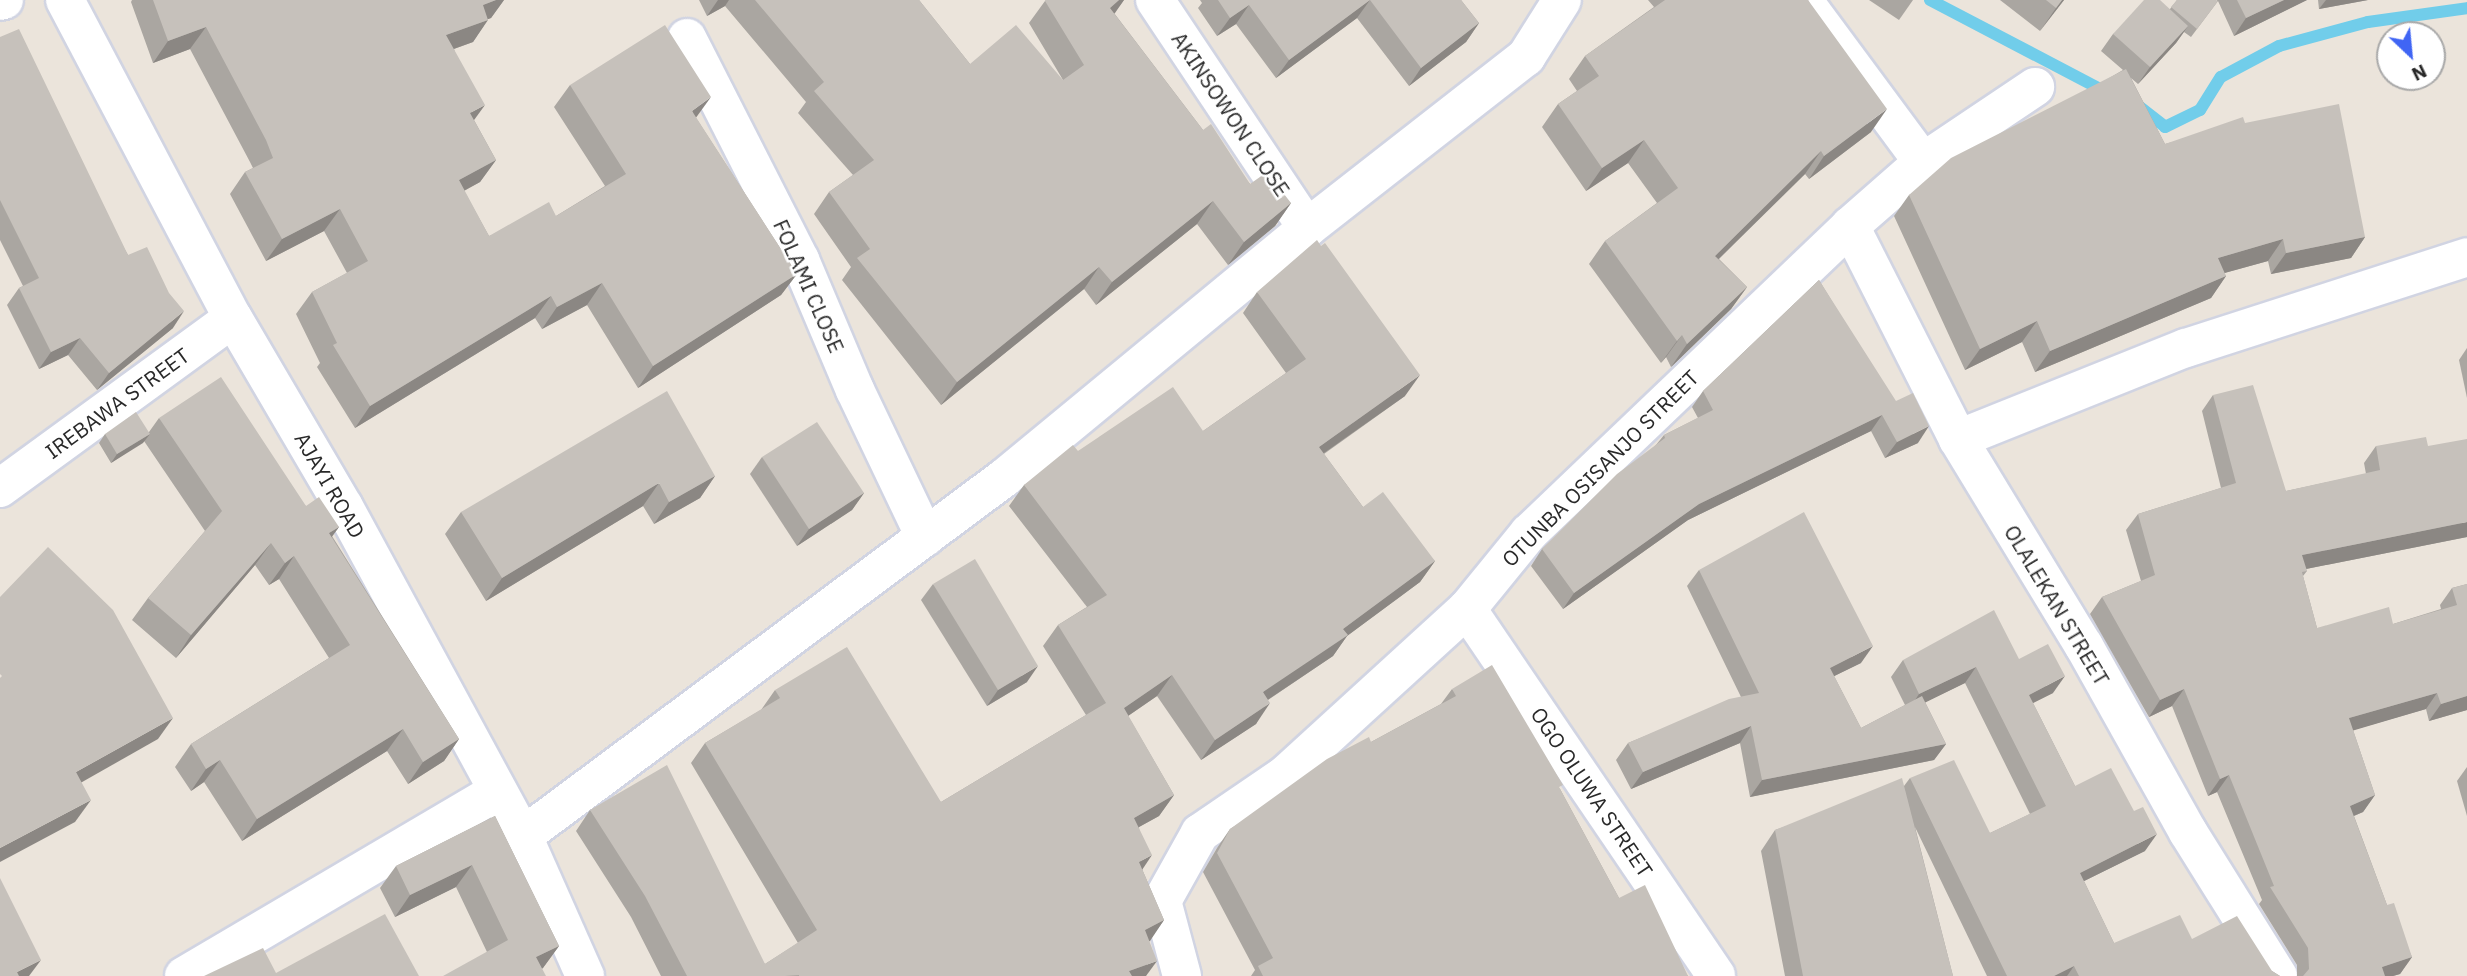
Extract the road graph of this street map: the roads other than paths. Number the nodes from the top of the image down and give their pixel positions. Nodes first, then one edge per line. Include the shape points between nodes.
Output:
1 (65, 0) edge
2 (1155, 0) edge
3 (1562, 0) edge
4 (1804, 0) edge
5 (687, 38) dead end
6 (2035, 87) dead end
7 (1923, 162) junction
8 (1850, 226) junction
9 (1307, 228) junction
10 (2467, 257) edge
11 (233, 318) junction
12 (1958, 439) junction
13 (0, 488) edge
14 (925, 537) junction
15 (1467, 609) junction
16 (498, 791) junction
17 (523, 836) junction
18 (184, 976) edge
19 (585, 976) edge
20 (1182, 976) edge
21 (1716, 976) edge
22 (2278, 976) edge

1 - 11 street, AJAYI ROAD
2 - 9 street, AKINSOWON CLOSE
3 - 9 street via 1525,57
4 - 7 street
5 - 14 street, FOLAMI CLOSE via 800,260
6 - 7 street, OTUNBA OSISANJO STREET
7 - 8 street, OTUNBA OSISANJO STREET
8 - 12 street, OLALEKAN STREET
8 - 15 street, OTUNBA OSISANJO STREET via 1529,533
9 - 14 street via 1004,478
10 - 12 street via 2186,348
11 - 13 street, IREBAWA STREET
11 - 16 street, AJAYI ROAD via 344,507
12 - 22 street, OLALEKAN STREET via 2084,646 2188,832
14 - 17 street
15 - 20 street, OTUNBA OSISANJO STREET via 1285,775 1200,833 1162,901
15 - 21 street, OGO OLUWA STREET
16 - 17 street, AJAYI ROAD
16 - 18 street
17 - 19 street, AJAYI ROAD

